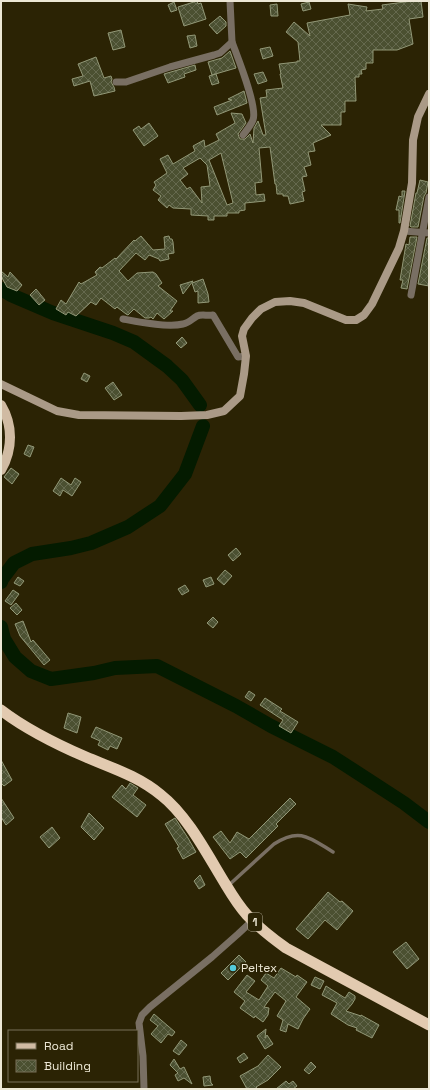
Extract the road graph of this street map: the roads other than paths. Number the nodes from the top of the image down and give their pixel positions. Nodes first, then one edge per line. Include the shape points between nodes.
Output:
1 (230, 1) edge
2 (232, 42) junction
3 (116, 82) dead end
4 (429, 94) edge
5 (243, 135) dead end
6 (429, 197) edge
7 (404, 231) junction
8 (426, 233) edge
9 (411, 295) dead end
10 (123, 319) dead end
11 (246, 356) junction
12 (1, 384) edge
13 (1, 405) edge
14 (1, 470) edge
15 (1, 710) edge
16 (333, 852) dead end
17 (227, 887) junction
18 (253, 920) junction
19 (429, 1024) edge
20 (144, 1089) edge

1 - 2 street
2 - 3 street via 220,53 126,82
2 - 5 street via 253,107 254,119
4 - 7 main road via 418,117 413,140 412,183
6 - 8 street
7 - 8 street
7 - 11 main road via 372,304 364,315 356,320 346,320 304,303 275,302 261,309 244,330 242,336
8 - 9 street
10 - 11 street via 174,325 188,322 198,316 213,315 238,357
11 - 12 main road via 240,396 224,411 207,415 79,415 57,411
13 - 14 main road via 10,427 10,444 6,462
15 - 17 highway, 1 via 42,737 124,772 161,795 189,826
16 - 17 lane via 313,840 292,835 274,844
17 - 18 highway, 1
18 - 19 highway, 1 via 258,927 286,948
18 - 20 street via 142,1015 139,1023

